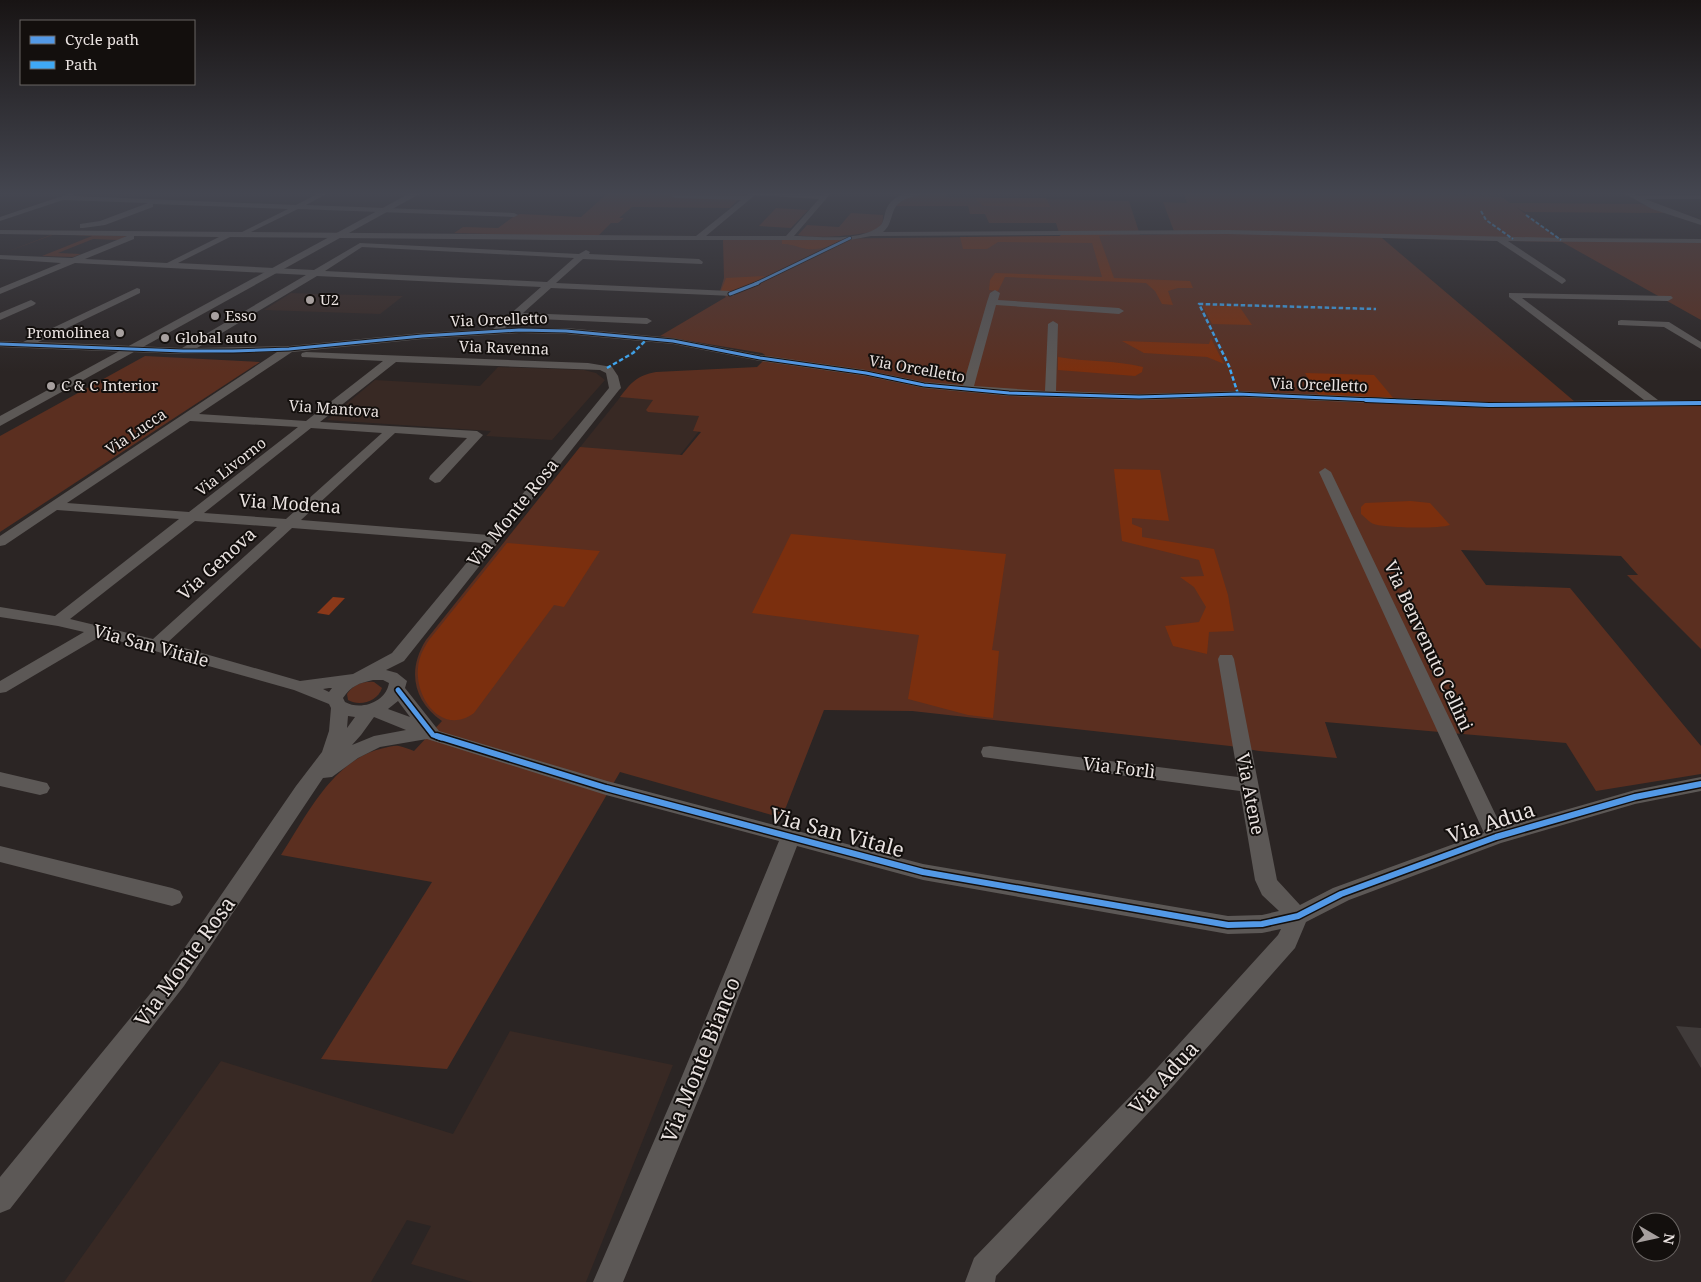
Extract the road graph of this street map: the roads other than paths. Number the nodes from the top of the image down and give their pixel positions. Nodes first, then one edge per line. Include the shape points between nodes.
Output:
1 (95, 252) edge
2 (195, 252) edge
3 (310, 252) edge
4 (350, 252) edge
5 (498, 252) edge
6 (587, 252) edge
7 (1519, 252) edge
8 (582, 256) junction
9 (0, 257) edge
10 (73, 261) junction
11 (699, 262) dead end
12 (168, 266) junction
13 (275, 271) junction
14 (316, 274) junction
15 (1562, 281) dead end
16 (551, 284) junction
17 (137, 290) dead end
18 (0, 291) edge
19 (996, 291) dead end
20 (730, 294) dead end
21 (1668, 298) dead end
22 (992, 302) junction
23 (31, 303) dead end
24 (1119, 310) dead end
25 (514, 315) junction
26 (0, 317) edge
27 (647, 320) dead end
28 (1621, 323) dead end
29 (1053, 324) dead end
30 (496, 331) junction
31 (422, 336) junction
32 (0, 344) edge
33 (25, 345) junction
34 (1701, 346) edge
35 (132, 349) junction
36 (183, 351) junction
37 (285, 351) junction
38 (393, 359) junction
39 (607, 368) joint
40 (967, 390) junction
41 (1050, 395) junction
42 (1654, 402) junction
43 (1701, 403) edge
44 (189, 417) junction
45 (0, 422) edge
46 (311, 424) junction
47 (392, 430) junction
48 (1325, 472) dead end
49 (435, 479) dead end
50 (55, 506) junction
51 (194, 516) junction
52 (289, 523) junction
53 (492, 539) junction
54 (0, 542) edge
55 (0, 612) edge
56 (58, 621) junction
57 (98, 631) junction
58 (156, 645) junction
59 (398, 657) junction
60 (1226, 659) dead end
61 (355, 678) junction
62 (398, 685) junction
63 (300, 686) junction
64 (0, 688) edge
65 (337, 704) junction
66 (370, 710) junction
67 (424, 726) junction
68 (990, 752) dead end
69 (331, 754) junction
70 (0, 779) edge
71 (1248, 784) junction
72 (1701, 784) edge
73 (40, 788) dead end
74 (303, 791) junction
75 (791, 837) junction
76 (1496, 837) junction
77 (0, 854) edge
78 (172, 897) dead end
79 (1298, 916) junction
80 (0, 1200) edge
81 (608, 1282) edge
82 (980, 1282) edge

1 - 10 street
2 - 12 street
3 - 13 street
4 - 14 street
5 - 8 street
6 - 8 street
7 - 15 street
8 - 11 street
8 - 16 street
9 - 10 street
10 - 12 street
10 - 18 street
12 - 13 street
13 - 14 street
13 - 35 street
14 - 16 street
14 - 36 street
16 - 20 street
16 - 25 street
17 - 33 street
19 - 22 street
21 - 42 street via 1512,295
22 - 24 street
22 - 40 street
23 - 26 street
25 - 27 street
25 - 30 street
28 - 34 street via 1666,324
29 - 41 street
30 - 31 street, Via Orcelletto
30 - 40 street, Via Orcelletto via 566,331 673,341
31 - 37 street, Via Orcelletto
31 - 38 street, Via Livorno
32 - 33 street
33 - 35 street
35 - 36 street, Via Orcelletto
35 - 45 street
36 - 37 street, Via Orcelletto
37 - 38 street, Via Ravenna
37 - 44 street, Via Lucca
38 - 39 street, Via Ravenna
38 - 46 street, Via Livorno
39 - 53 street, Via Monte Rosa via 614,375 615,388
40 - 41 street, Via Orcelletto
41 - 42 street, Via Orcelletto via 1238,394 1489,405
42 - 43 street, Via Orcelletto
44 - 46 street, Via Mantova
44 - 50 street, Via Lucca
46 - 47 street, Via Mantova
46 - 51 street, Via Livorno
47 - 49 street, Via Mantova via 477,435
47 - 52 street, Via Genova
48 - 76 street, Via Benvenuto Cellini
50 - 51 street, Via Modena
50 - 54 street, Via Lucca
51 - 52 street, Via Modena
51 - 56 street, Via Livorno
52 - 53 street, Via Modena
52 - 58 street, Via Genova
53 - 59 street, Via Monte Rosa
55 - 56 street, Via San Vitale
56 - 57 street, Via San Vitale
57 - 58 street, Via San Vitale
57 - 64 street
58 - 63 street, Via San Vitale
59 - 61 street, Via Monte Rosa
59 - 62 street
60 - 71 street, Via Atene
61 - 62 street, Via San Vitale via 384,674
61 - 63 street, Via San Vitale
61 - 65 street via 337,692
62 - 66 street via 385,704
62 - 67 street
63 - 65 street, Via San Vitale
65 - 66 street, Via San Vitale via 354,712
65 - 69 street, Via Monte Rosa via 338,731
66 - 67 street, Via San Vitale
66 - 69 street via 355,731
67 - 74 street via 361,747 333,765
67 - 75 street, Via San Vitale via 606,788
68 - 71 street, Via Forlì
69 - 74 street, Via Monte Rosa
70 - 73 street
71 - 79 street, Via Atene via 1266,880 1270,889
72 - 76 street, Via Adua via 1635,797
74 - 80 street, Via Monte Rosa via 176,980
75 - 79 street, Via San Vitale via 960,880 1228,924 1262,924
75 - 81 street, Via Monte Bianco
76 - 79 street, Via Adua via 1341,894
77 - 78 street
79 - 82 street, Via Adua via 1288,941 1158,1085 984,1268

